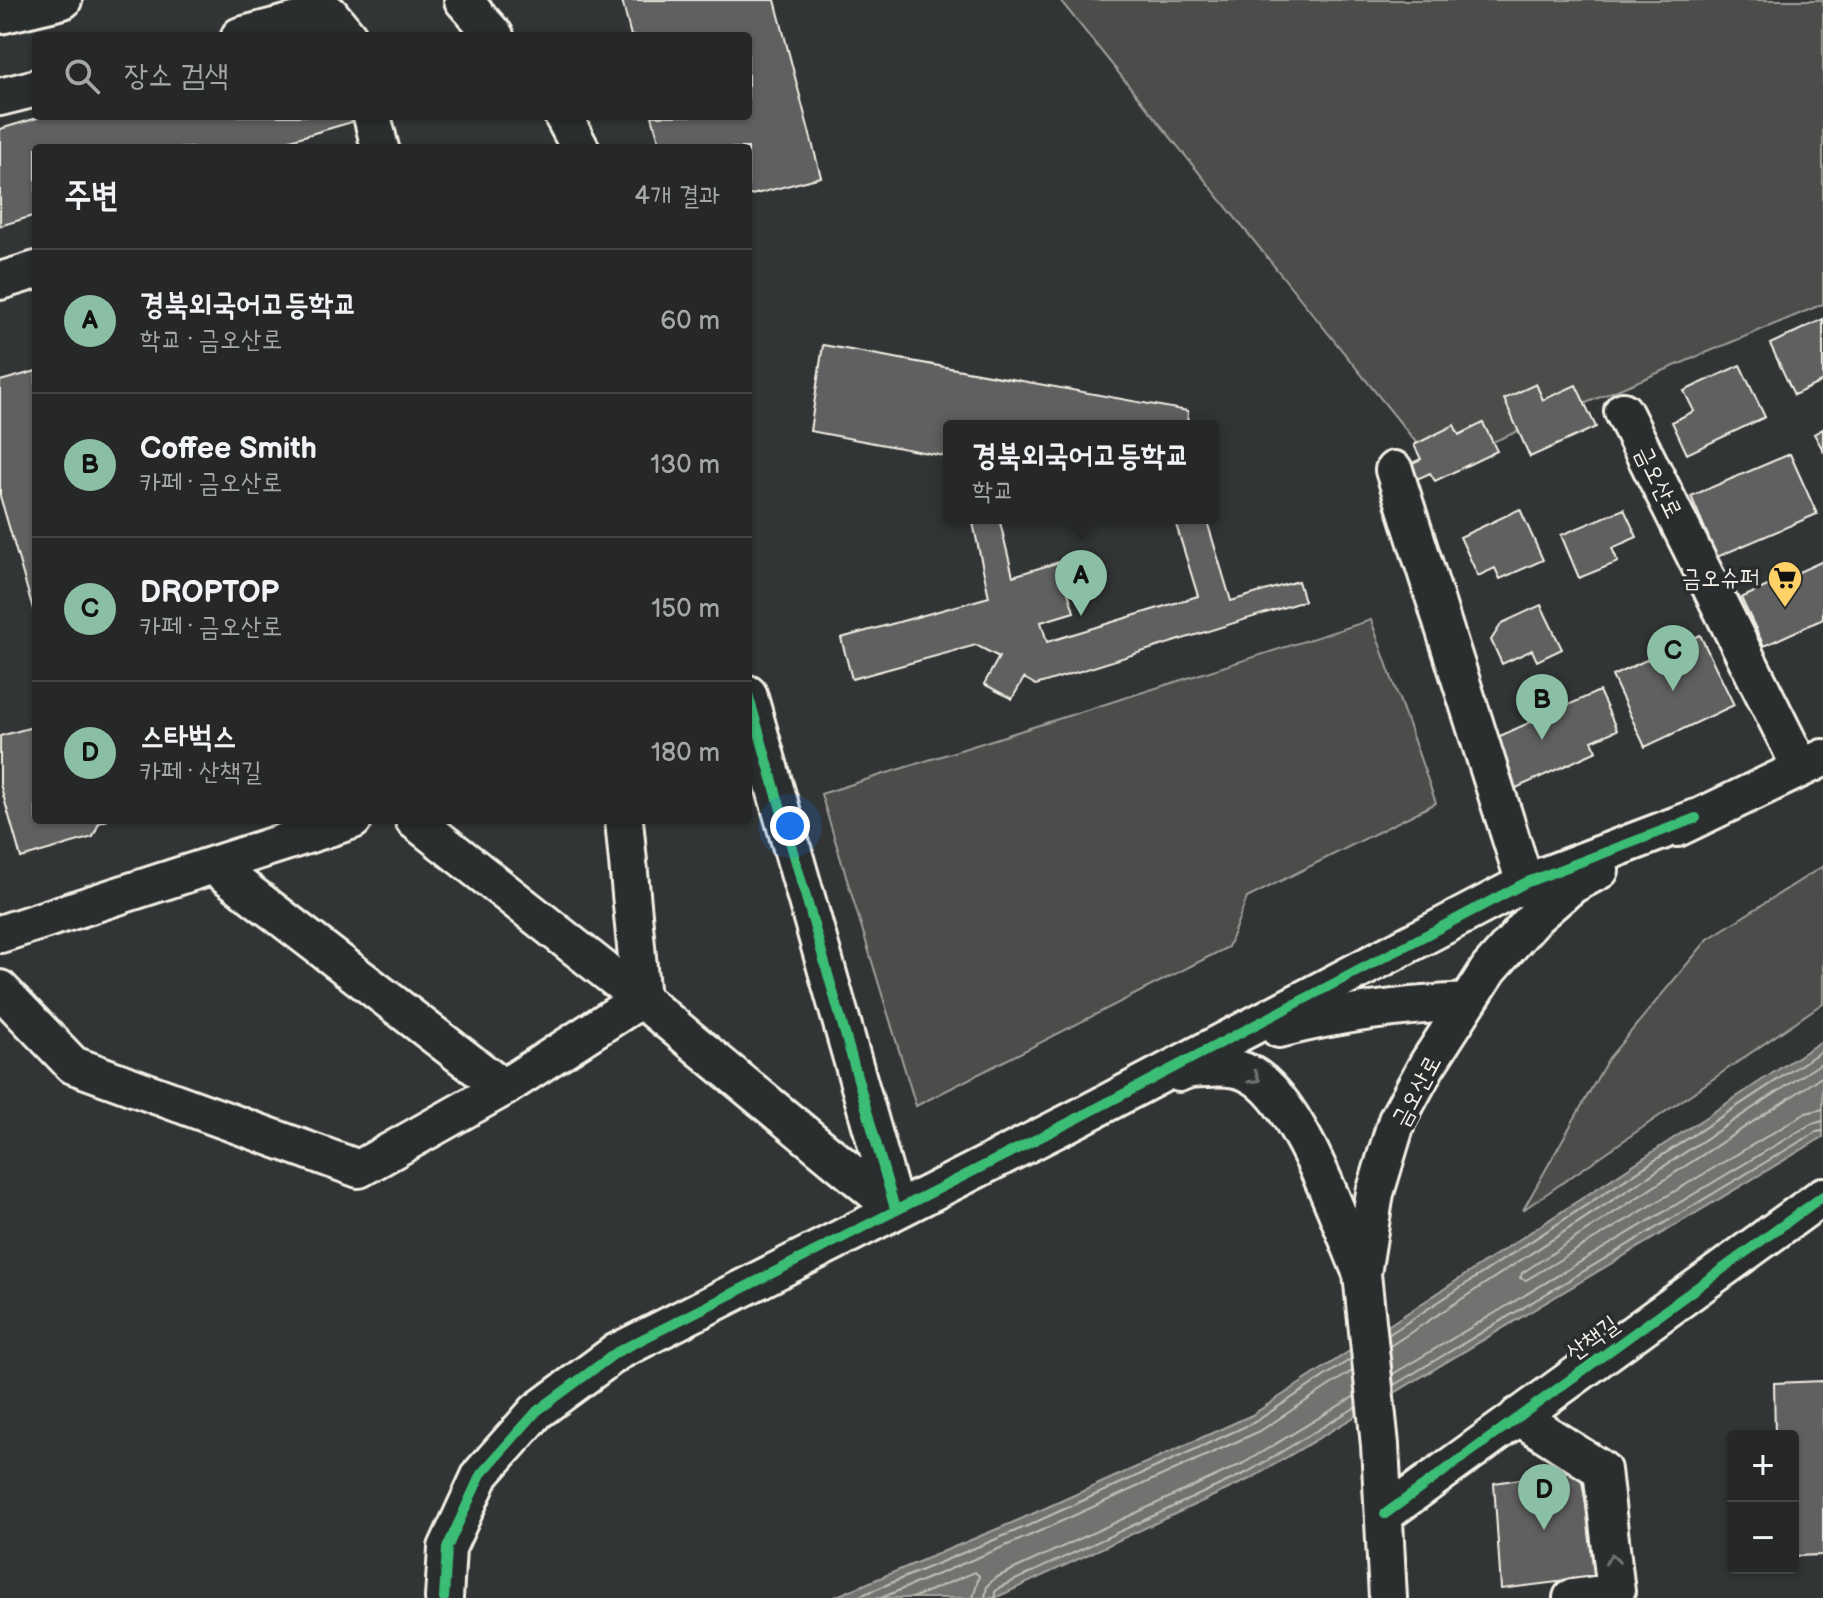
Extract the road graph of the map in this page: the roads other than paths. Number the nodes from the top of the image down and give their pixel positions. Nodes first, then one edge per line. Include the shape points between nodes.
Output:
1 (63, 0) edge
2 (463, 0) edge
3 (0, 15) edge
4 (255, 32) edge
5 (345, 32) edge
6 (491, 32) edge
7 (32, 89) edge
8 (0, 97) edge
9 (373, 120) edge
10 (565, 120) edge
11 (379, 144) edge
12 (578, 144) edge
13 (32, 271) edge
14 (0, 281) edge
15 (1623, 411) dead end
16 (1394, 470) dead end
17 (752, 708) edge
18 (1812, 763) edge
19 (1696, 818) junction
20 (341, 824) edge
21 (419, 824) edge
22 (624, 824) edge
23 (213, 865) junction
24 (1525, 883) junction
25 (0, 934) edge
26 (0, 989) edge
27 (641, 999) junction
28 (1467, 1002) junction
29 (1189, 1061) junction
30 (503, 1088) junction
31 (1078, 1118) junction
32 (1823, 1196) edge
33 (895, 1209) junction
34 (1362, 1274) junction
35 (1518, 1416) junction
36 (1385, 1514) junction
37 (444, 1598) edge
38 (1388, 1598) edge
39 (1572, 1598) edge

1 - 3 street
2 - 6 street
4 - 5 street via 329,13
7 - 8 street
9 - 11 street
10 - 12 street
13 - 14 street
15 - 18 street, 금오산로
16 - 24 street
17 - 33 street
18 - 19 street, 금오산로
19 - 24 street
19 - 28 street, 금오산로 via 1572,885 1489,969
20 - 23 street
21 - 27 street
22 - 27 street
23 - 25 street
23 - 30 street
24 - 29 street
26 - 30 street via 73,1065 359,1169
27 - 30 street
27 - 33 street
28 - 29 street via 1321,1018
28 - 34 street, 금오산로 via 1397,1120 1375,1193
29 - 31 street
31 - 33 street
31 -> 34 street via 1187,1069 1248,1072 1275,1094 1292,1119
32 - 35 street, 산책길
33 - 37 street via 617,1352 537,1411 481,1474 447,1548
34 - 36 street, 금오산로
35 - 36 street, 산책길
39 -> 35 street via 1616,1592 1602,1470
36 - 38 street, 금오산로

